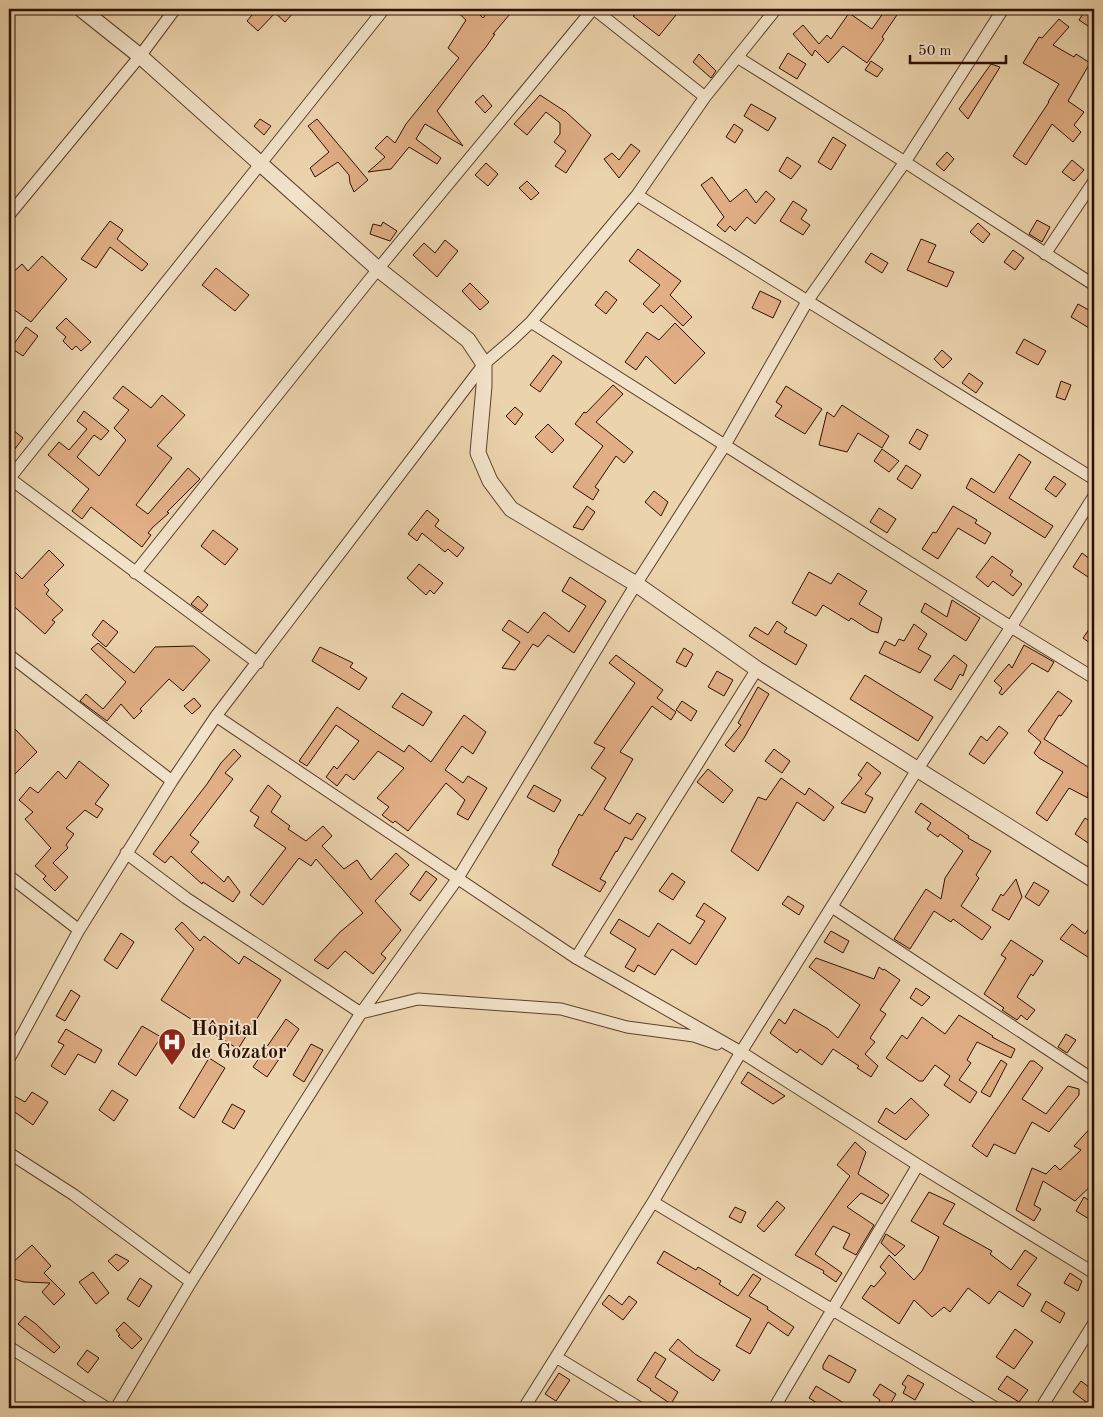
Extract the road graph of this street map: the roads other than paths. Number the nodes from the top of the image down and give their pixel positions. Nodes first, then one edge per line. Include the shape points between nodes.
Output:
1 (81, 9) edge
2 (175, 9) edge
3 (384, 9) edge
4 (594, 9) edge
5 (776, 9) edge
6 (1003, 9) edge
7 (140, 56) junction
8 (737, 57) junction
9 (706, 97) junction
10 (905, 162) junction
11 (260, 163) junction
12 (1094, 181) edge
13 (637, 195) junction
14 (9, 215) edge
15 (1045, 254) junction
16 (378, 269) junction
17 (1094, 285) edge
18 (808, 300) junction
19 (530, 322) junction
20 (484, 364) junction
21 (725, 445) junction
22 (9, 475) edge
23 (9, 479) edge
24 (1094, 479) edge
25 (1094, 496) edge
26 (135, 573) junction
27 (636, 584) junction
28 (1011, 628) junction
29 (9, 655) edge
30 (258, 663) junction
31 (757, 669) junction
32 (1094, 678) edge
33 (216, 716) junction
34 (918, 770) junction
35 (172, 781) junction
36 (126, 853) junction
37 (9, 876) edge
38 (458, 878) junction
39 (1094, 880) edge
40 (832, 907) junction
41 (79, 930) junction
42 (576, 958) junction
43 (361, 1013) junction
44 (741, 1052) junction
45 (9, 1059) edge
46 (1094, 1080) edge
47 (9, 1153) edge
48 (918, 1165) junction
49 (653, 1202) junction
50 (1094, 1273) edge
51 (191, 1282) junction
52 (832, 1309) junction
53 (1094, 1323) edge
54 (9, 1347) edge
55 (556, 1357) junction
56 (107, 1408) edge
57 (116, 1408) edge
58 (524, 1408) edge
59 (640, 1408) edge
60 (774, 1408) edge
61 (996, 1408) edge
62 (1041, 1408) edge

1 - 7 street
2 - 7 street
3 - 11 street
4 - 9 street
4 - 16 street
5 - 8 street
6 - 10 street
7 - 11 street
7 - 14 street
8 - 9 street
8 - 10 street
9 - 13 street
10 - 15 street
10 - 18 street
11 - 16 street
11 - 23 street
12 - 15 street
13 - 18 street
13 - 19 street
15 - 17 street
16 - 20 street via 468,340
16 - 26 street
18 - 21 street
18 - 24 street
19 - 20 street
19 - 21 street
20 - 27 street via 478,453 490,481 511,509
20 - 30 street
21 - 27 street
21 - 28 street
22 - 23 street
23 - 26 street
25 - 28 street
26 - 30 street
27 - 31 street
27 - 38 street
28 - 32 street
28 - 34 street
29 - 35 street
30 - 33 street
31 - 34 street
31 - 42 street
33 - 35 street
33 - 38 street
34 - 39 street
34 - 40 street
35 - 36 street
36 - 41 street
36 - 43 street via 186,898
37 - 41 street
38 - 42 street
38 - 43 street
40 - 44 street
40 - 46 street
41 - 45 street
42 - 44 street
43 - 44 street via 418,999 561,1009 627,1027 694,1036
43 - 51 street
44 - 48 street
44 - 49 street
47 - 51 street via 74,1195
48 - 50 street
48 - 52 street
49 - 52 street
49 - 55 street
51 - 57 street
52 - 60 street
52 - 61 street
53 - 62 street
54 - 56 street
55 - 58 street
55 - 59 street

